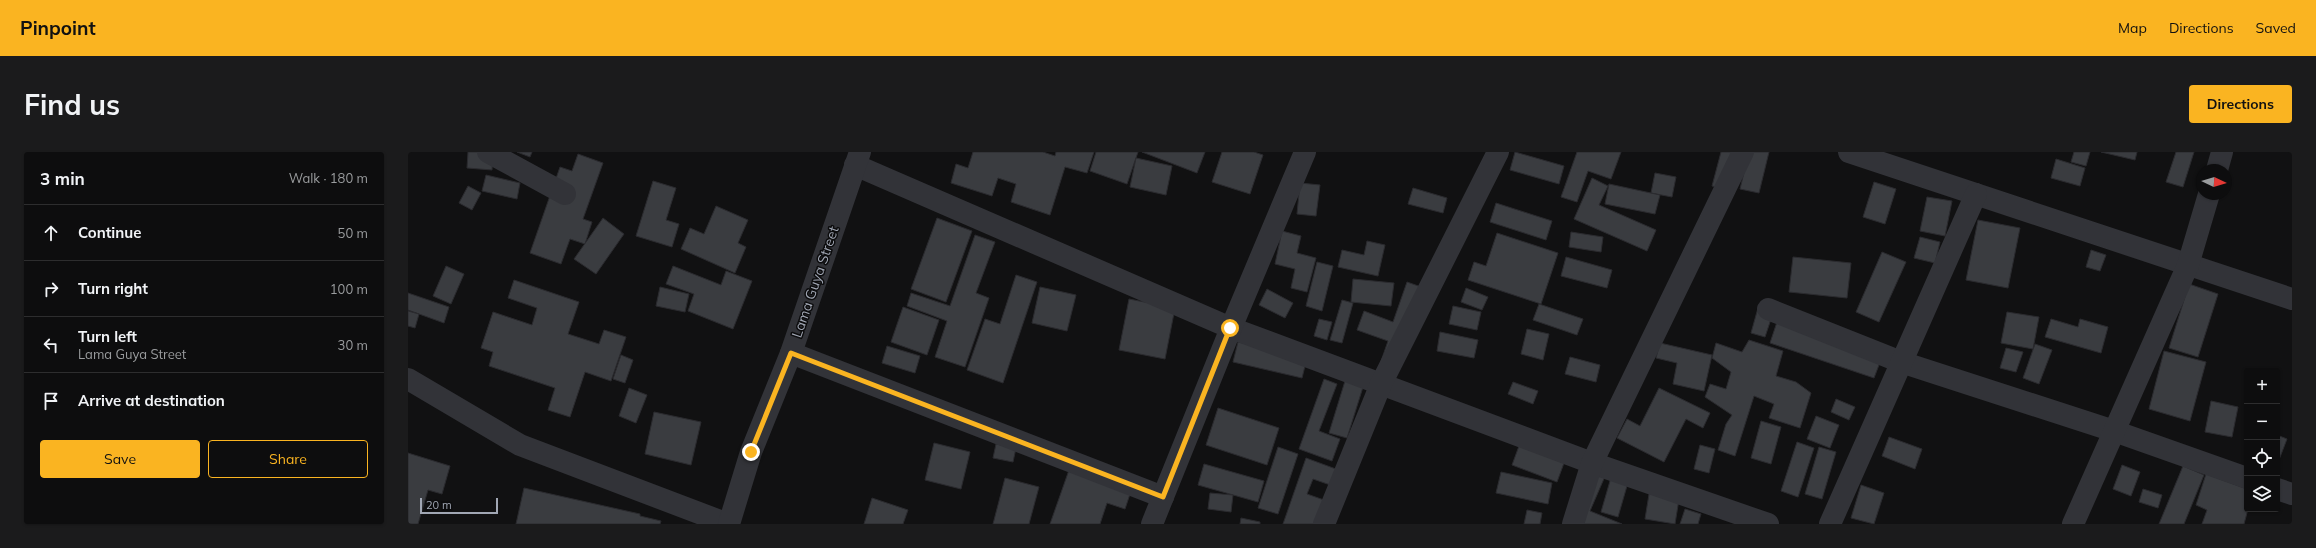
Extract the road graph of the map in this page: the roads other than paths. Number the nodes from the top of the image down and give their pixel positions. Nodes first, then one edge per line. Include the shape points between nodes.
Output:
1 (488, 152) edge
2 (1305, 152) edge
3 (1498, 152) edge
4 (1743, 152) edge
5 (1849, 152) edge
6 (2222, 152) edge
7 (857, 159) edge
8 (2219, 164) edge
9 (565, 194) dead end
10 (1976, 194) junction
11 (2207, 200) edge
12 (2188, 265) junction
13 (2292, 299) edge
14 (1768, 309) dead end
15 (1230, 328) junction
16 (791, 353) junction
17 (1901, 362) junction
18 (408, 379) edge
19 (1381, 384) junction
20 (2114, 431) junction
21 (1592, 464) junction
22 (2244, 477) edge
23 (2280, 490) edge
24 (2292, 494) edge
25 (1163, 497) junction
26 (729, 524) edge
27 (1152, 524) edge
28 (1324, 524) edge
29 (1573, 524) edge
30 (1768, 524) edge
31 (1830, 524) edge
32 (2073, 524) edge

1 - 9 street
2 - 15 street
3 - 19 street
4 - 21 street
5 - 10 street
6 - 8 street
7 - 15 street
7 - 16 street, Lama Guya Street
10 - 12 street
10 - 17 street
11 - 12 street
12 - 13 street
12 - 20 street
14 - 17 street
15 - 19 street
15 - 25 street
16 - 25 street
16 - 26 street, Lama Guya Street via 751,452
17 - 20 street
17 - 31 street
18 - 26 street via 520,445
19 - 21 street
19 - 28 street
20 - 22 street
20 - 32 street
21 - 29 street
21 - 30 street
23 - 24 street
25 - 27 street

